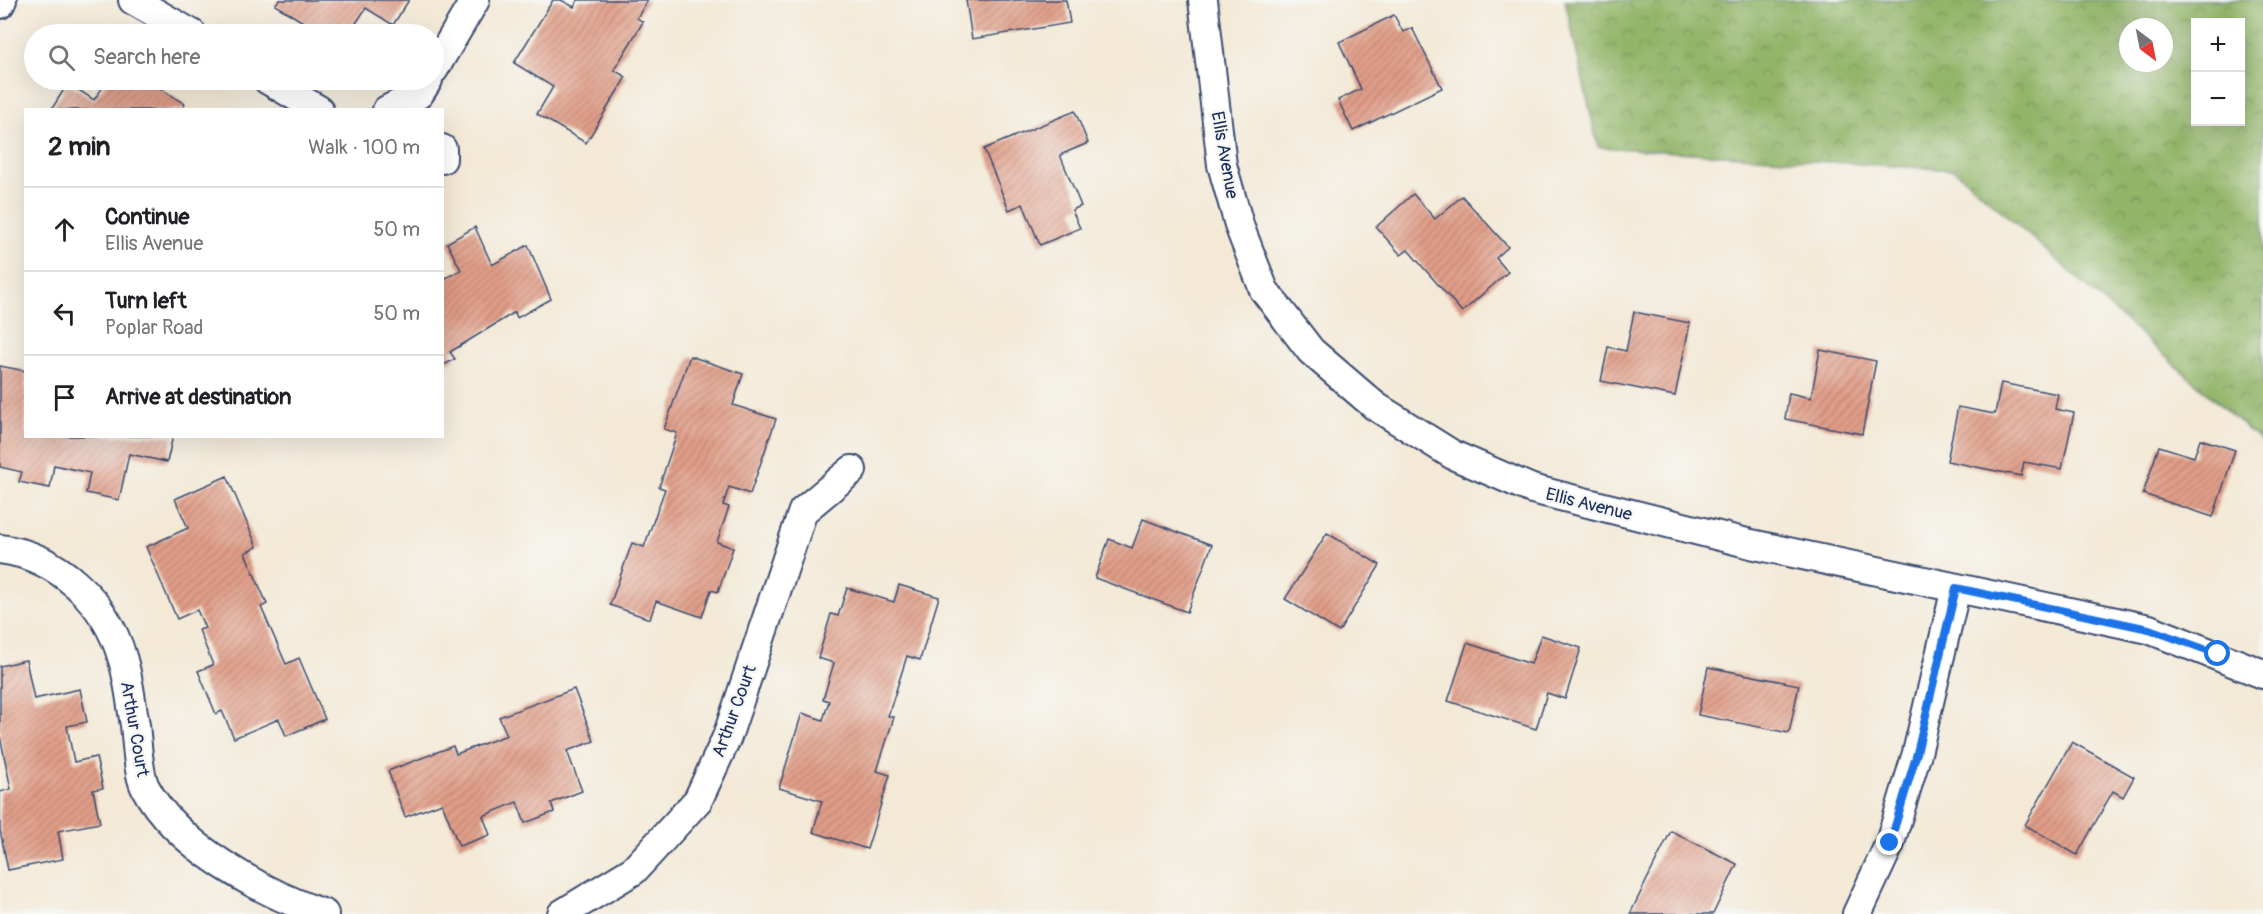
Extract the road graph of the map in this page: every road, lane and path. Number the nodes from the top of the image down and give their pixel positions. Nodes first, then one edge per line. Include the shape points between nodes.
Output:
1 (2, 0) edge
2 (133, 0) edge
3 (475, 0) edge
4 (1203, 0) edge
5 (0, 4) edge
6 (175, 24) edge
7 (444, 52) edge
8 (285, 90) edge
9 (425, 94) edge
10 (316, 108) edge
11 (392, 108) edge
12 (852, 470) dead end
13 (0, 549) edge
14 (1956, 588) junction
15 (2263, 674) edge
16 (324, 914) edge
17 (562, 914) edge
18 (1857, 914) edge

1 - 5 street
2 - 6 street
3 - 7 street
4 - 14 street, Ellis Avenue via 1222,165 1240,228 1264,290 1311,351 1375,406 1453,455 1532,489 1751,544
8 - 10 street
9 - 11 street
12 - 17 street, Arthur Court via 803,511 727,737 698,800 634,870
13 - 16 street, Arthur Court via 59,569 102,611 122,657 144,786 174,829 213,858 299,905
14 - 15 street, Ellis Avenue via 2149,629
14 - 18 street via 1917,753 1893,831

